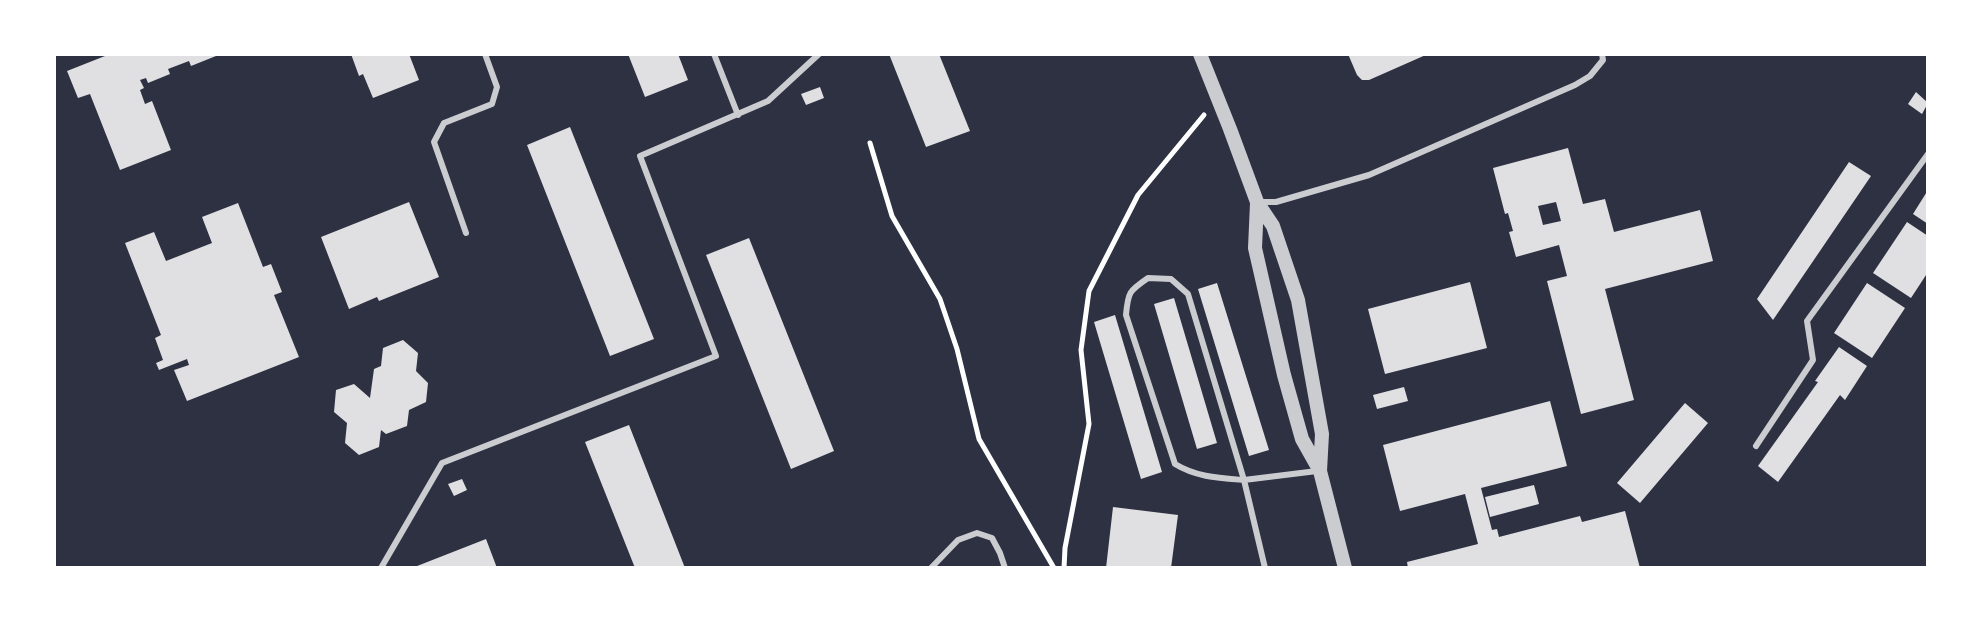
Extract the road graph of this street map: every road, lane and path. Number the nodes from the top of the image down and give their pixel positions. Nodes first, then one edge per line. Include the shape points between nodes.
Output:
1 (485, 54) edge
2 (714, 54) edge
3 (819, 54) edge
4 (1200, 54) edge
5 (1602, 54) edge
6 (738, 115) junction
7 (870, 143) dead end
8 (1928, 154) edge
9 (1257, 202) junction
10 (466, 233) dead end
11 (1756, 446) dead end
12 (1320, 471) junction
13 (1244, 480) junction
14 (384, 566) edge
15 (931, 568) edge
16 (1005, 568) edge
17 (1054, 568) edge
18 (1265, 568) edge
19 (1345, 568) edge

1 - 10 lane via 497,87 492,104 444,123 434,142
2 - 6 lane
3 - 6 lane via 768,101
4 - 9 street
5 - 9 lane via 1590,76 1575,85 1369,175 1276,202
6 - 14 lane via 640,156 716,356 442,463
7 - 17 path via 892,216 940,299 979,439
8 - 11 lane via 1807,321 1813,360
9 - 12 street via 1255,248 1284,375 1302,439
9 - 12 street via 1273,226 1298,300 1322,434
12 - 13 lane
12 - 19 street
13 - 13 lane via 1188,294 1171,279 1148,278 1132,289 1126,315 1175,464 1208,477
13 - 18 lane
15 - 16 lane via 958,540 977,533 992,538

